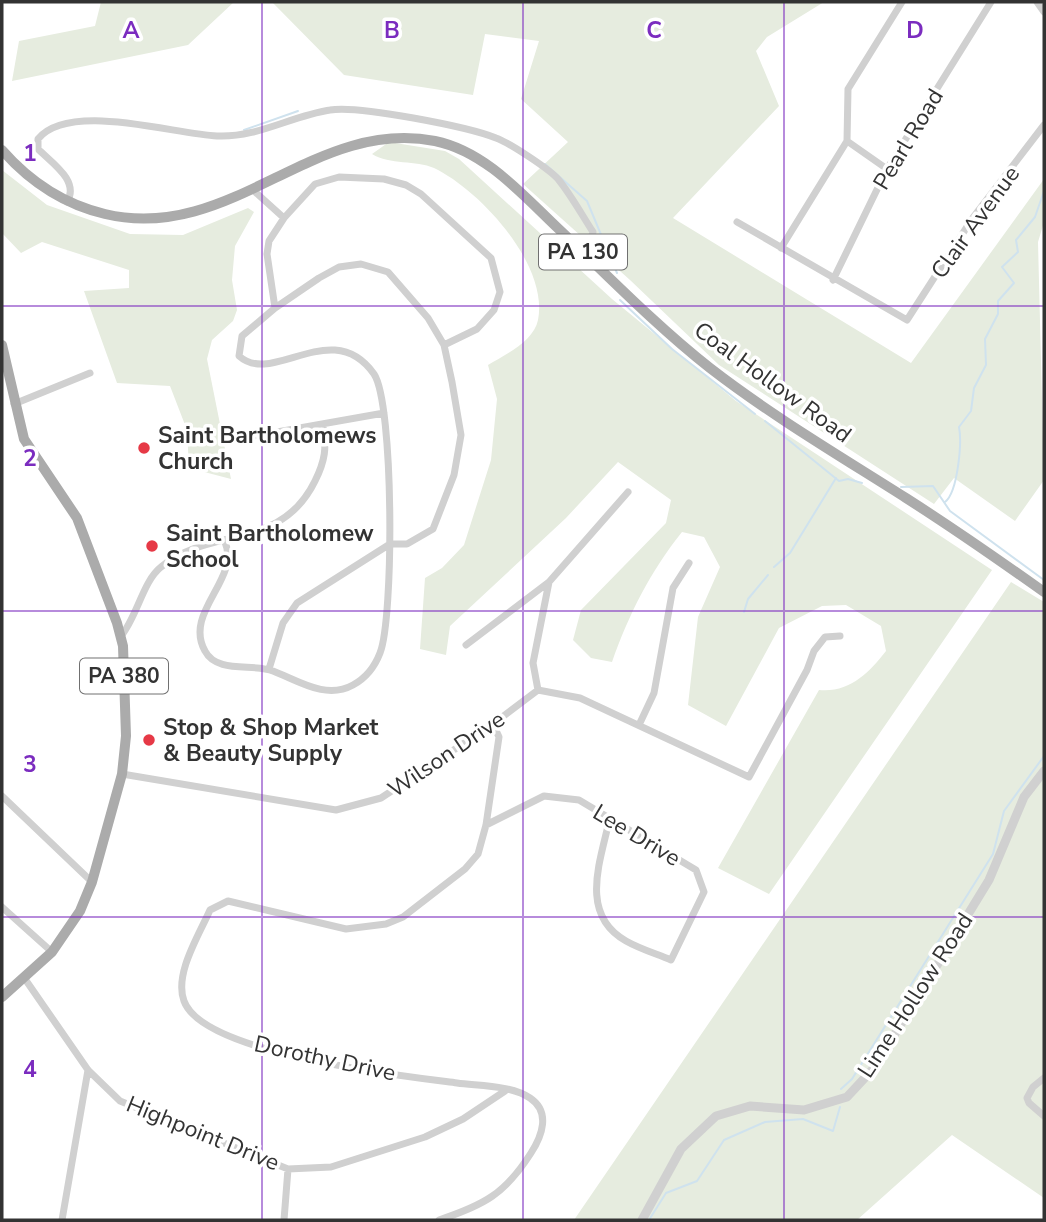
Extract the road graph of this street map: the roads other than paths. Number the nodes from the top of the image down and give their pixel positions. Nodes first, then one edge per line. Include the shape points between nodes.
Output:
1 (902, 2) edge
2 (991, 2) edge
3 (1037, 2) edge
4 (1044, 12) edge
5 (1044, 125) edge
6 (847, 141) junction
7 (2, 150) edge
8 (887, 169) junction
9 (253, 190) junction
10 (67, 202) junction
11 (284, 218) junction
12 (737, 222) dead end
13 (781, 248) junction
14 (586, 255) junction
15 (833, 280) junction
16 (275, 308) junction
17 (2, 345) edge
18 (444, 345) junction
19 (90, 373) dead end
20 (13, 404) junction
21 (384, 413) junction
22 (323, 425) junction
23 (248, 437) dead end
24 (628, 492) dead end
25 (225, 542) junction
26 (390, 544) junction
27 (689, 563) dead end
28 (549, 582) junction
29 (1044, 592) edge
30 (121, 636) junction
31 (840, 636) dead end
32 (466, 645) dead end
33 (269, 669) junction
34 (538, 690) junction
35 (493, 724) junction
36 (639, 726) junction
37 (1044, 771) edge
38 (122, 774) junction
39 (2, 796) edge
40 (610, 817) junction
41 (486, 825) junction
42 (92, 882) junction
43 (2, 907) edge
44 (52, 952) junction
45 (25, 979) junction
46 (2, 997) edge
47 (88, 1070) junction
48 (1044, 1078) edge
49 (505, 1090) junction
50 (1044, 1116) edge
51 (288, 1169) junction
52 (62, 1220) edge
53 (284, 1220) edge
54 (439, 1220) edge
55 (642, 1220) edge

1 - 6 street via 848,89
2 - 8 street, Pearl Road
3 - 4 street
5 - 15 street, Clair Avenue via 972,219 907,320
6 - 8 street
6 - 13 street
7 - 10 main road, PA 130 via 33,180
8 - 15 street, Pearl Road
9 - 10 main road, Coal Hollow Road / PA 130 via 203,211 163,219 110,215
9 - 11 street
9 - 14 main road, Coal Hollow Road / PA 130 via 355,143 387,137 440,142 493,170
10 - 14 street via 71,184 38,149 38,139 46,129 61,123 118,122 217,136 237,135 334,109 380,113 499,139 556,178 593,232
11 - 16 street via 269,240 267,254
11 - 18 street via 315,184 339,177 384,179 406,185 428,200 491,258 500,292 494,310 477,329
12 - 13 street
13 - 15 street
14 - 29 main road, Coal Hollow Road / PA 130 via 735,387
16 - 18 street via 339,267 361,264 388,272 428,318
16 - 21 street via 242,336 239,356 246,363 258,366 316,349 348,355 364,363 375,376
17 - 20 main road, PA 380
18 - 26 street via 461,435 454,475 433,529 408,544
19 - 20 street
20 - 30 main road, PA 380 via 30,451 77,518
21 - 22 street
21 - 26 street
22 - 23 street
22 - 25 street via 325,460 300,507 285,520
24 - 28 street
25 - 30 street via 180,555 159,568
25 - 33 street via 229,563 206,608 200,634 205,652 220,664
26 - 33 street via 297,603 283,623
26 - 33 street via 385,634 370,672 343,690 321,691
27 - 36 street via 673,587 654,693
28 - 32 street
28 - 34 street via 533,663
30 - 38 main road, PA 380 via 126,736
31 - 36 street via 825,637 814,651 749,777
34 - 35 street, Wilson Drive
34 - 36 street via 580,698
35 - 38 street, Wilson Drive via 381,797 336,810
35 - 41 street, Dorothy Drive via 499,737
37 - 55 street, Lime Hollow Road via 1024,797 989,880 874,1068 847,1097 804,1110 750,1106 716,1116 681,1149
38 - 42 main road, PA 380
39 - 42 street
40 - 40 street, Lee Drive via 696,870 704,892 671,960 626,941 610,929 599,909 594,896
40 - 41 street, Lee Drive via 579,800 544,796
41 - 49 street, Dorothy Drive via 478,854 465,869 403,917 386,924 346,929 228,901 219,904 210,910 183,975 184,1001 202,1025 276,1053
42 - 44 main road, PA 380 via 79,912
43 - 44 street
44 - 45 main road, PA 380
45 - 46 main road, PA 380
45 - 47 street, Highpoint Drive
47 - 51 street, Highpoint Drive via 120,1101
47 - 52 street
48 - 50 street via 1027,1098
49 - 51 street, Highpoint Drive via 463,1119 425,1137 331,1167
49 - 54 street, Dorothy Drive via 532,1099 543,1115 542,1136 504,1189 474,1208
51 - 53 street

